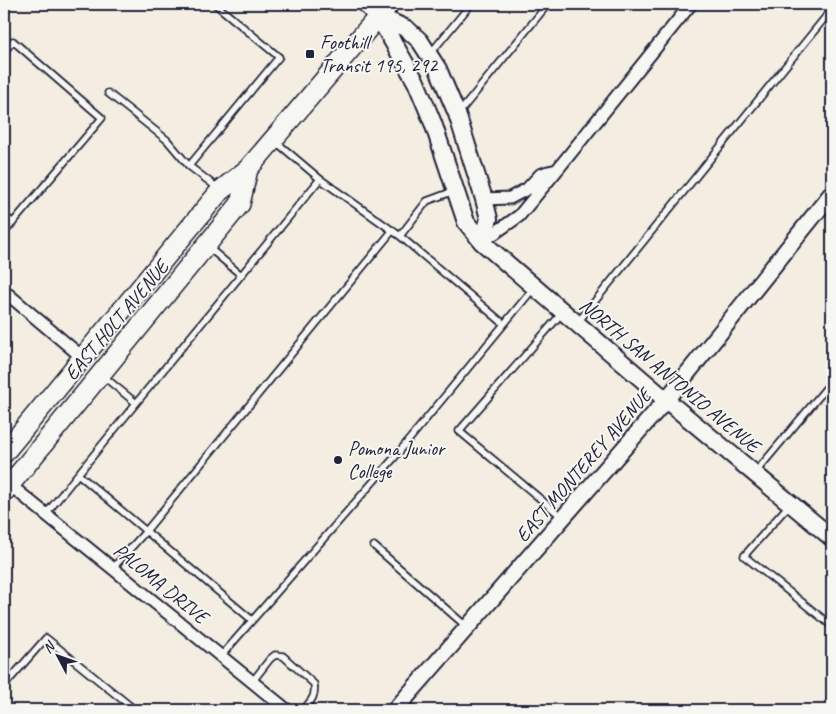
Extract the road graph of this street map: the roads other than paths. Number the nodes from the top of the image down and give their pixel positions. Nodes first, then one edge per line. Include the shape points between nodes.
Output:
1 (215, 4) edge
2 (470, 4) edge
3 (548, 4) edge
4 (691, 4) edge
5 (378, 8) edge
6 (832, 9) edge
7 (4, 52) edge
8 (428, 55) junction
9 (108, 93) dead end
10 (457, 114) junction
11 (273, 140) junction
12 (189, 166) junction
13 (248, 169) junction
14 (557, 170) junction
15 (320, 179) junction
16 (220, 191) junction
17 (455, 191) junction
18 (832, 193) edge
19 (484, 199) junction
20 (4, 215) edge
21 (13, 223) junction
22 (393, 230) junction
23 (4, 233) edge
24 (400, 236) junction
25 (482, 242) junction
26 (207, 246) junction
27 (241, 275) junction
28 (535, 287) junction
29 (4, 291) edge
30 (563, 311) junction
31 (504, 324) junction
32 (577, 324) junction
33 (82, 357) junction
34 (100, 374) junction
35 (832, 381) edge
36 (666, 400) junction
37 (136, 403) junction
38 (4, 453) edge
39 (78, 474) junction
40 (755, 474) junction
41 (6, 486) edge
42 (790, 504) junction
43 (46, 514) junction
44 (563, 518) junction
45 (146, 531) junction
46 (832, 538) edge
47 (374, 546) dead end
48 (113, 568) junction
49 (252, 620) junction
50 (832, 626) edge
51 (468, 627) junction
52 (221, 656) junction
53 (252, 682) junction
54 (4, 686) edge
55 (135, 710) edge
56 (288, 710) edge
57 (303, 710) edge
58 (395, 710) edge

1 - 12 lane via 279,57
2 - 8 lane
3 - 10 lane
4 - 14 street
5 - 8 main road via 420,41
5 - 11 main road, EAST HOLT AVENUE
5 - 17 main road, NORTH SAN ANTONIO AVENUE via 416,82
6 - 32 lane
7 - 21 lane via 13,41 102,118
8 - 10 main road via 438,69
9 - 12 lane via 167,140
10 - 19 main road
11 - 13 main road, EAST HOLT AVENUE
11 - 15 lane
12 - 16 lane
13 - 16 main road, EAST HOLT AVENUE
13 - 26 main road, EAST HOLT AVENUE via 240,204
14 - 19 street via 540,175 527,189 510,198
14 - 25 street via 518,216
15 - 22 lane
15 - 27 lane
16 - 33 main road, EAST HOLT AVENUE
17 - 24 lane via 427,201
17 - 25 main road, NORTH SAN ANTONIO AVENUE via 466,222
18 - 36 street, EAST MONTEREY AVENUE
19 - 25 main road via 489,219
20 - 21 lane
21 - 23 lane
22 - 24 lane
22 - 45 lane
24 - 31 lane
25 - 28 main road, NORTH SAN ANTONIO AVENUE
26 - 27 lane
26 - 34 main road, EAST HOLT AVENUE
27 - 37 lane
28 - 30 main road, NORTH SAN ANTONIO AVENUE
28 - 31 lane
29 - 33 street
30 - 32 main road, NORTH SAN ANTONIO AVENUE
30 - 44 lane via 459,431
31 - 49 lane via 394,458
32 - 36 main road, NORTH SAN ANTONIO AVENUE
33 - 38 main road, EAST HOLT AVENUE
34 - 37 lane
34 - 41 main road, EAST HOLT AVENUE
35 - 40 lane
36 - 40 main road, NORTH SAN ANTONIO AVENUE
36 - 44 street, EAST MONTEREY AVENUE
37 - 39 lane
39 - 43 lane
39 - 45 lane
40 - 42 main road, NORTH SAN ANTONIO AVENUE
41 - 43 street, PALOMA DRIVE
42 - 46 main road, NORTH SAN ANTONIO AVENUE
42 - 50 lane via 744,556
43 - 48 street, PALOMA DRIVE
44 - 51 street, EAST MONTEREY AVENUE
45 - 48 lane
45 - 49 lane
47 - 51 lane
48 - 52 street, PALOMA DRIVE
49 - 52 lane
51 - 58 street, EAST MONTEREY AVENUE
52 - 53 street, PALOMA DRIVE
53 - 56 street, PALOMA DRIVE
53 - 57 lane via 270,659 275,655 283,656 314,684 312,700
54 - 55 lane via 46,638

